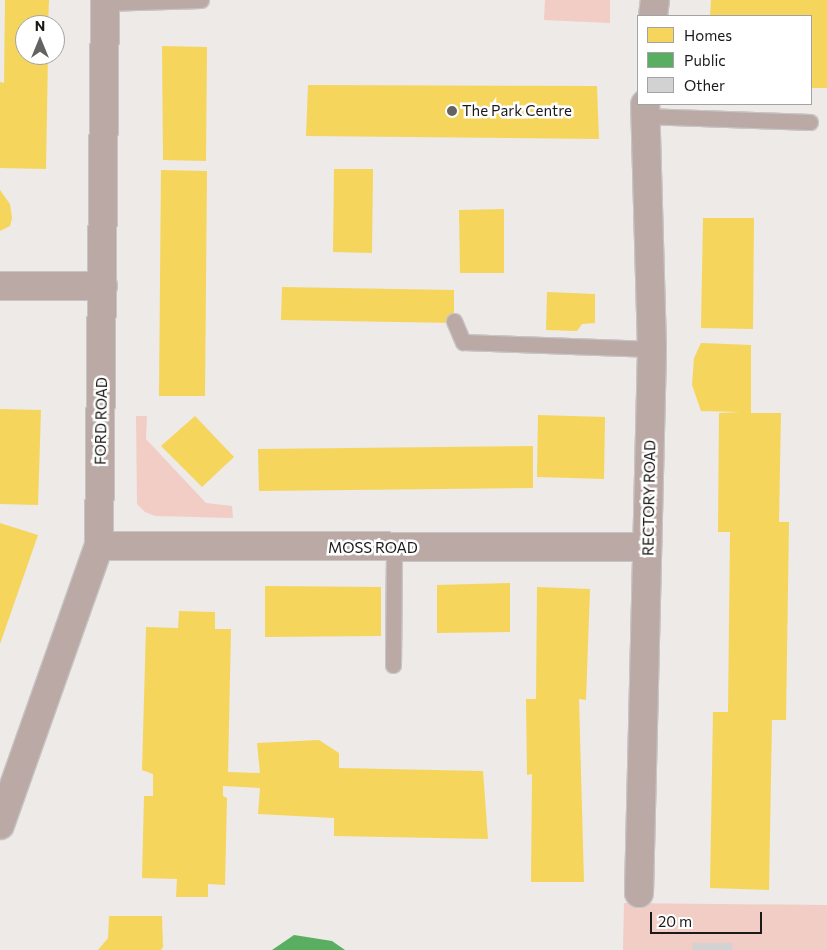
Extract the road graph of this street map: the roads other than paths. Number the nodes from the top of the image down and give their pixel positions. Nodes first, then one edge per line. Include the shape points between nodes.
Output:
1 (201, 0) edge
2 (655, 0) edge
3 (105, 1) edge
4 (653, 15) edge
5 (644, 110) edge
6 (810, 122) dead end
7 (0, 286) edge
8 (102, 286) junction
9 (454, 321) dead end
10 (652, 348) junction
11 (99, 546) junction
12 (647, 546) junction
13 (394, 548) junction
14 (393, 665) dead end
15 (0, 825) edge
16 (639, 893) dead end

1 - 3 lane
2 - 4 street
3 - 8 street, FORD ROAD
5 - 6 lane
5 - 10 street, RECTORY ROAD
7 - 8 street
8 - 11 street, FORD ROAD
9 - 10 lane via 463,342
10 - 12 street, RECTORY ROAD
11 - 13 street, MOSS ROAD
11 - 15 street, FORD ROAD
12 - 13 street, MOSS ROAD
12 - 16 street, RECTORY ROAD
13 - 14 lane

